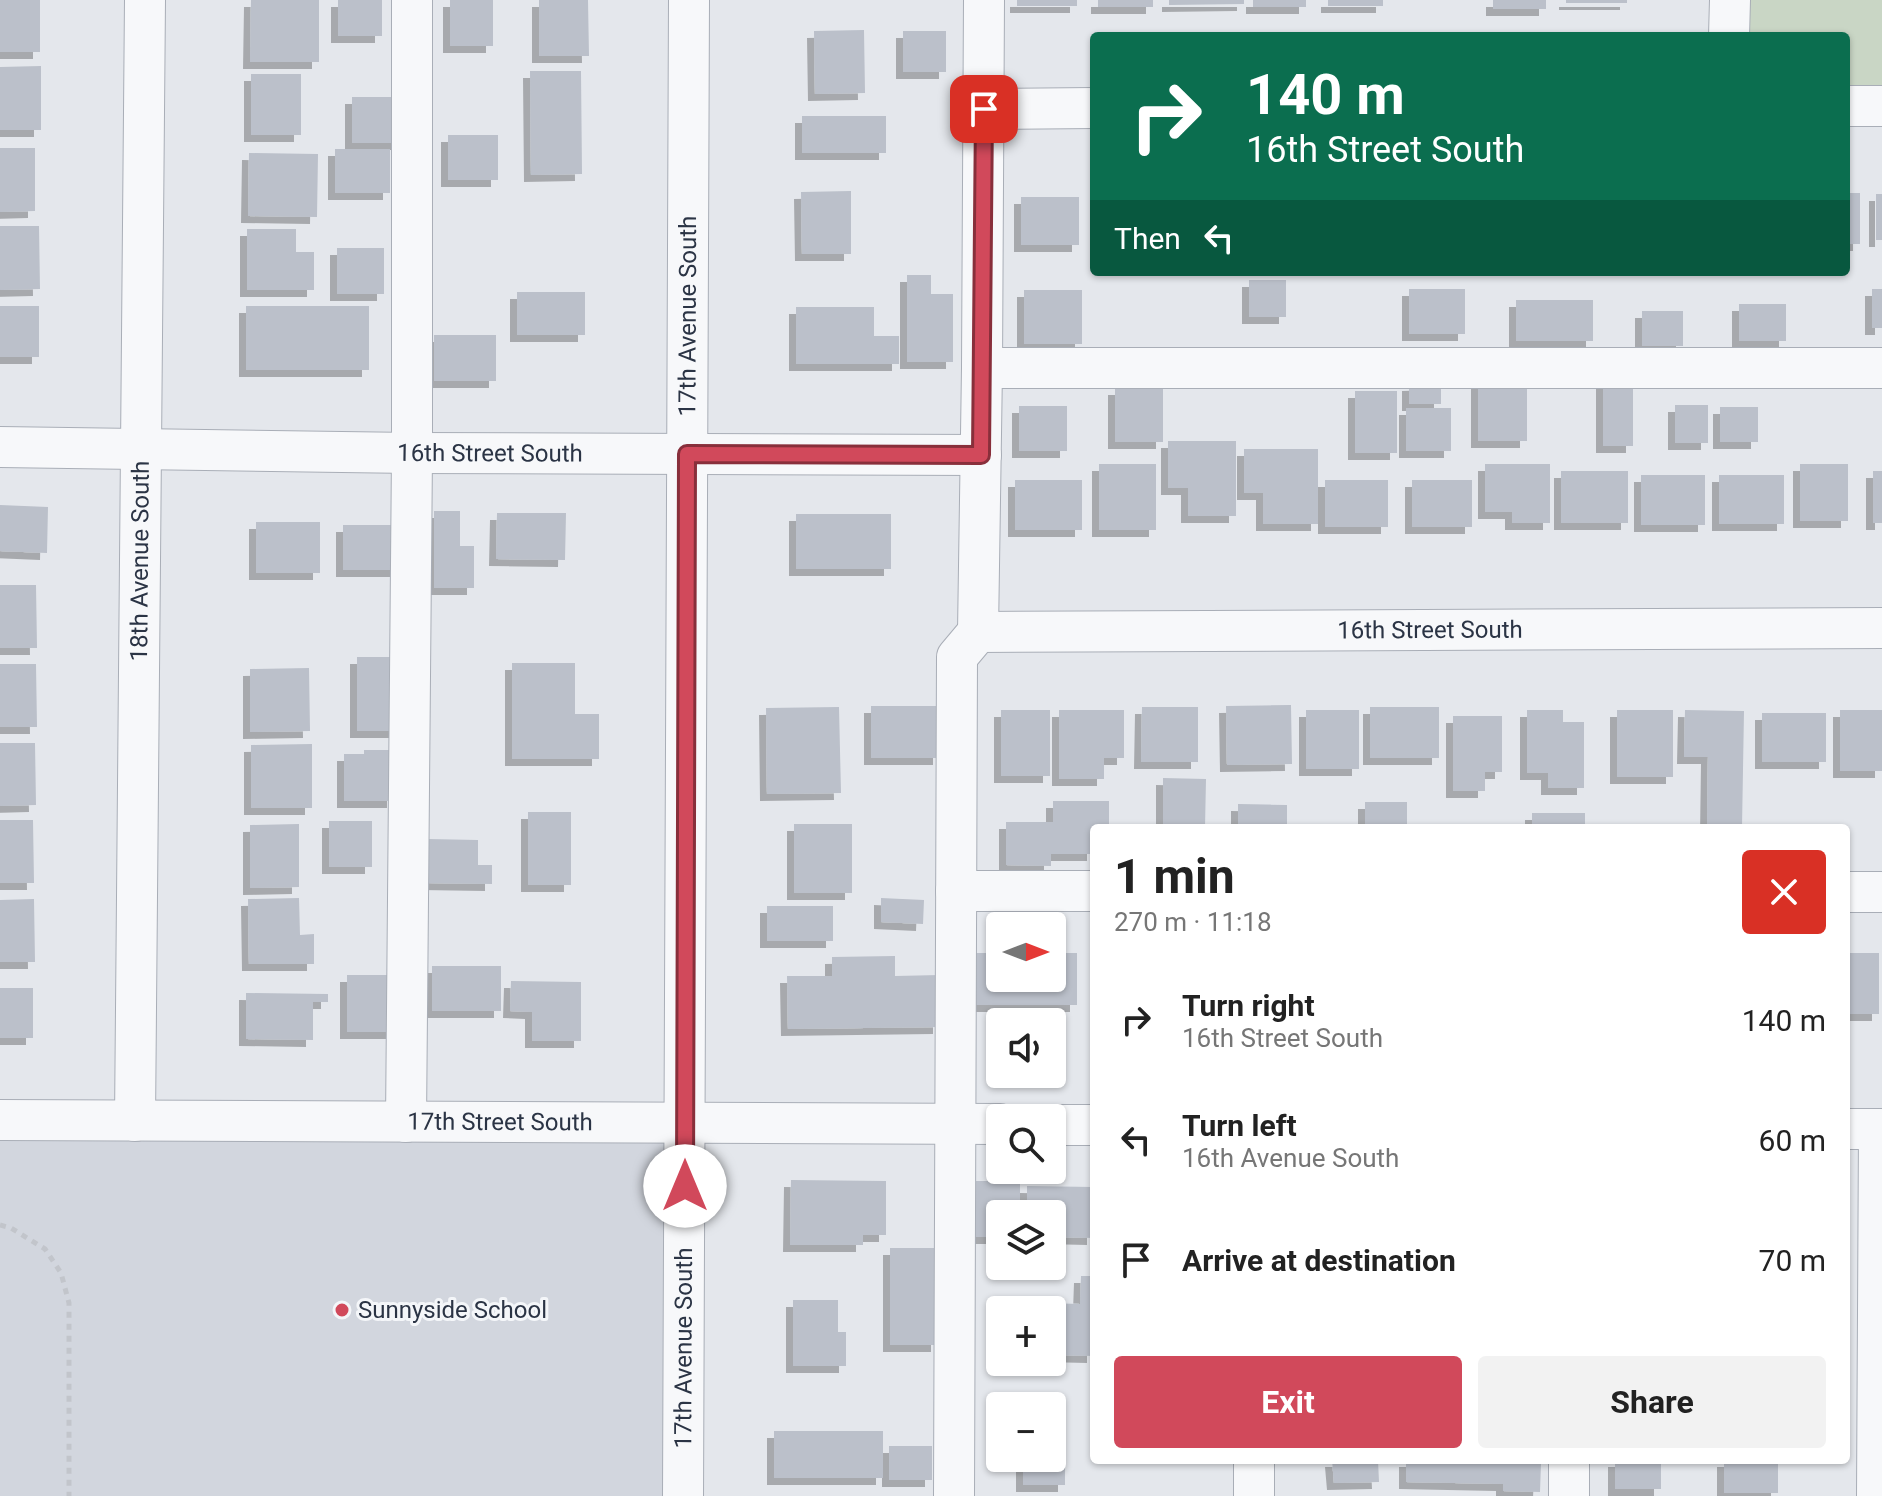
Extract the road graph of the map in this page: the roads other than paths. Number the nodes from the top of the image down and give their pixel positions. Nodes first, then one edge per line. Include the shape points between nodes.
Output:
1 (145, 0) edge
2 (412, 0) edge
3 (689, 0) edge
4 (984, 0) edge
5 (1730, 0) edge
6 (1729, 32) edge
7 (1850, 106) edge
8 (1882, 106) edge
9 (1090, 108) edge
10 (984, 109) junction
11 (982, 368) junction
12 (1882, 368) edge
13 (0, 447) edge
14 (142, 449) junction
15 (412, 453) junction
16 (687, 454) junction
17 (981, 455) junction
18 (1882, 628) edge
19 (978, 632) junction
20 (956, 891) junction
21 (1090, 891) edge
22 (1850, 892) edge
23 (1882, 892) edge
24 (0, 1120) edge
25 (135, 1121) junction
26 (406, 1122) junction
27 (686, 1124) junction
28 (955, 1124) junction
29 (986, 1124) edge
30 (1066, 1125) edge
31 (1090, 1125) edge
32 (1869, 1129) edge
33 (1254, 1464) edge
34 (1569, 1464) edge
35 (683, 1496) edge
36 (954, 1496) edge
37 (1254, 1496) edge
38 (1569, 1496) edge
39 (1877, 1496) edge

1 - 14 street, 18th Avenue South
2 - 15 street
3 - 16 street, 17th Avenue South
4 - 10 street
5 - 6 street
7 - 8 street
9 - 10 street
10 - 11 street
11 - 12 street
11 - 17 street
13 - 14 street, 16th Street South
14 - 15 street, 16th Street South
14 - 25 street, 18th Avenue South
15 - 16 street, 16th Street South
15 - 26 street
16 - 17 street, 16th Street South
16 - 27 street, 17th Avenue South
17 - 19 street
18 - 19 street, 16th Street South
19 - 20 street via 957,657
20 - 21 street
20 - 28 street
22 - 23 street
24 - 25 street, 17th Street South
25 - 26 street, 17th Street South
26 - 27 street, 17th Street South
27 - 28 street, 17th Street South
27 - 35 street, 17th Avenue South
28 - 29 street, 17th Street South
28 - 36 street
30 - 31 street
32 - 39 street
33 - 37 street
34 - 38 street

